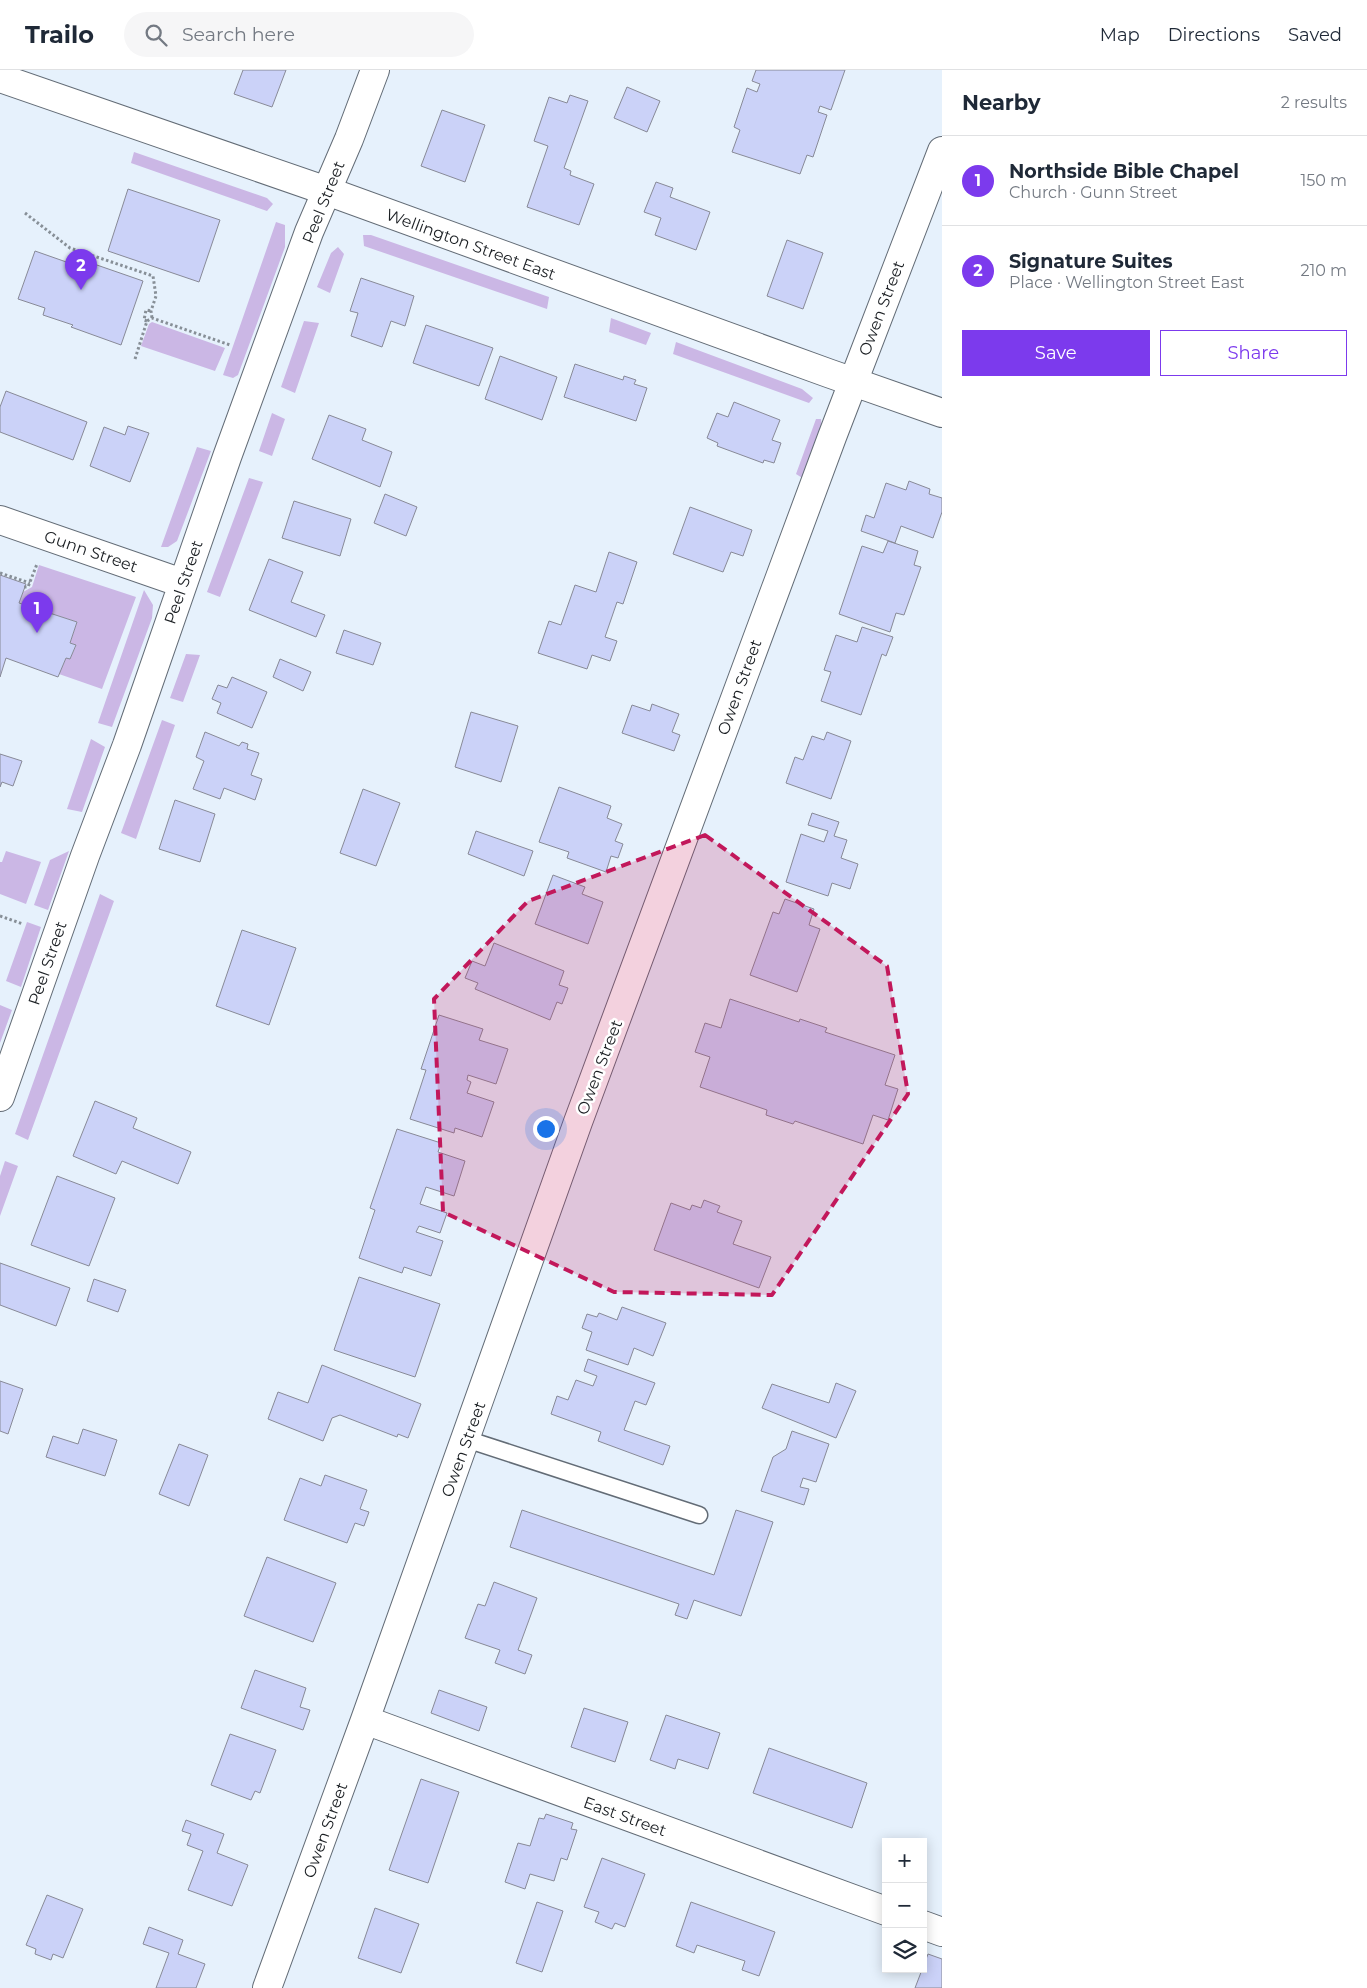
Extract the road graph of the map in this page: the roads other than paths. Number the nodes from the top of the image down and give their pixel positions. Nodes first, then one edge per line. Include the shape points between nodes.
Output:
1 (375, 70) edge
2 (0, 78) edge
3 (942, 151) edge
4 (327, 191) junction
5 (853, 382) junction
6 (942, 413) edge
7 (0, 520) edge
8 (182, 583) junction
9 (0, 1097) edge
10 (466, 1439) junction
11 (699, 1515) dead end
12 (365, 1720) junction
13 (882, 1910) edge
14 (927, 1926) edge
15 (942, 1932) edge
16 (267, 1988) edge

1 - 4 street, Peel Street
2 - 4 street, Wellington Street East
3 - 5 street, Owen Street
4 - 5 street, Wellington Street East
4 - 8 street, Peel Street via 309,232
5 - 6 street, Wellington Street East
5 - 10 street, Owen Street via 578,1122
7 - 8 street, Gunn Street
8 - 9 street, Peel Street
10 - 11 lane
10 - 12 street, Owen Street
12 - 13 street, East Street
12 - 16 street, Owen Street
14 - 15 street

